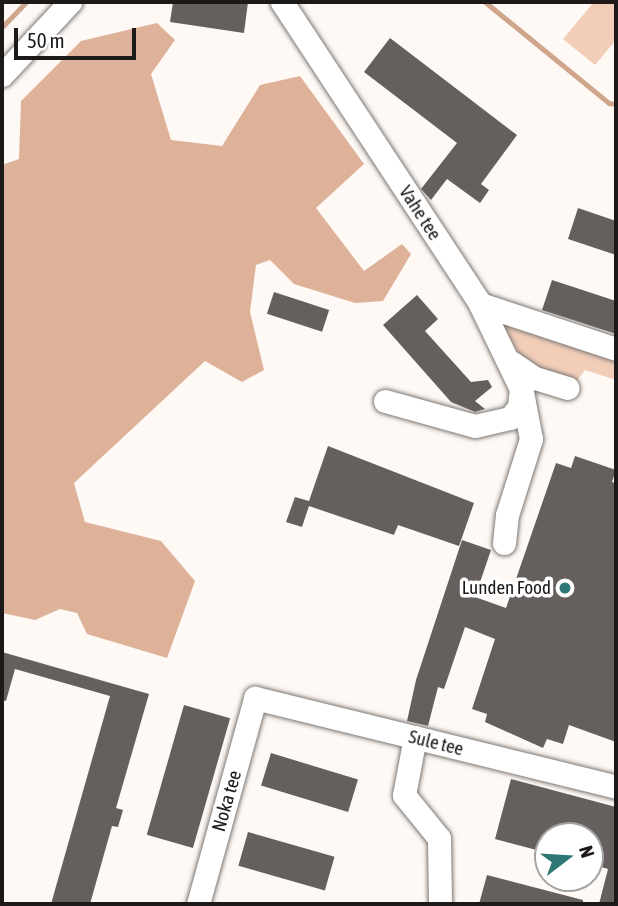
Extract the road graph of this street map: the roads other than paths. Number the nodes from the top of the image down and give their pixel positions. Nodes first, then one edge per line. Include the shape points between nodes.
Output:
1 (70, 2) edge
2 (282, 2) edge
3 (2, 75) edge
4 (480, 304) junction
5 (616, 349) edge
6 (511, 362) junction
7 (567, 387) dead end
8 (521, 389) junction
9 (385, 401) dead end
10 (504, 543) dead end
11 (255, 698) joint
12 (415, 737) junction
13 (616, 788) edge
14 (198, 904) edge
15 (440, 904) edge

1 - 3 street
2 - 4 street, Vahe tee
4 - 5 street
4 - 6 street, Vahe tee
6 - 7 street via 535,378
6 - 8 street, Vahe tee
8 - 9 street via 519,407 510,418 494,425 475,426
8 - 10 street, Vahe tee via 531,439 506,515
11 - 12 street, Sule tee
11 - 14 street, Noka tee
12 - 13 street, Sule tee
12 - 15 street via 404,796 439,838

